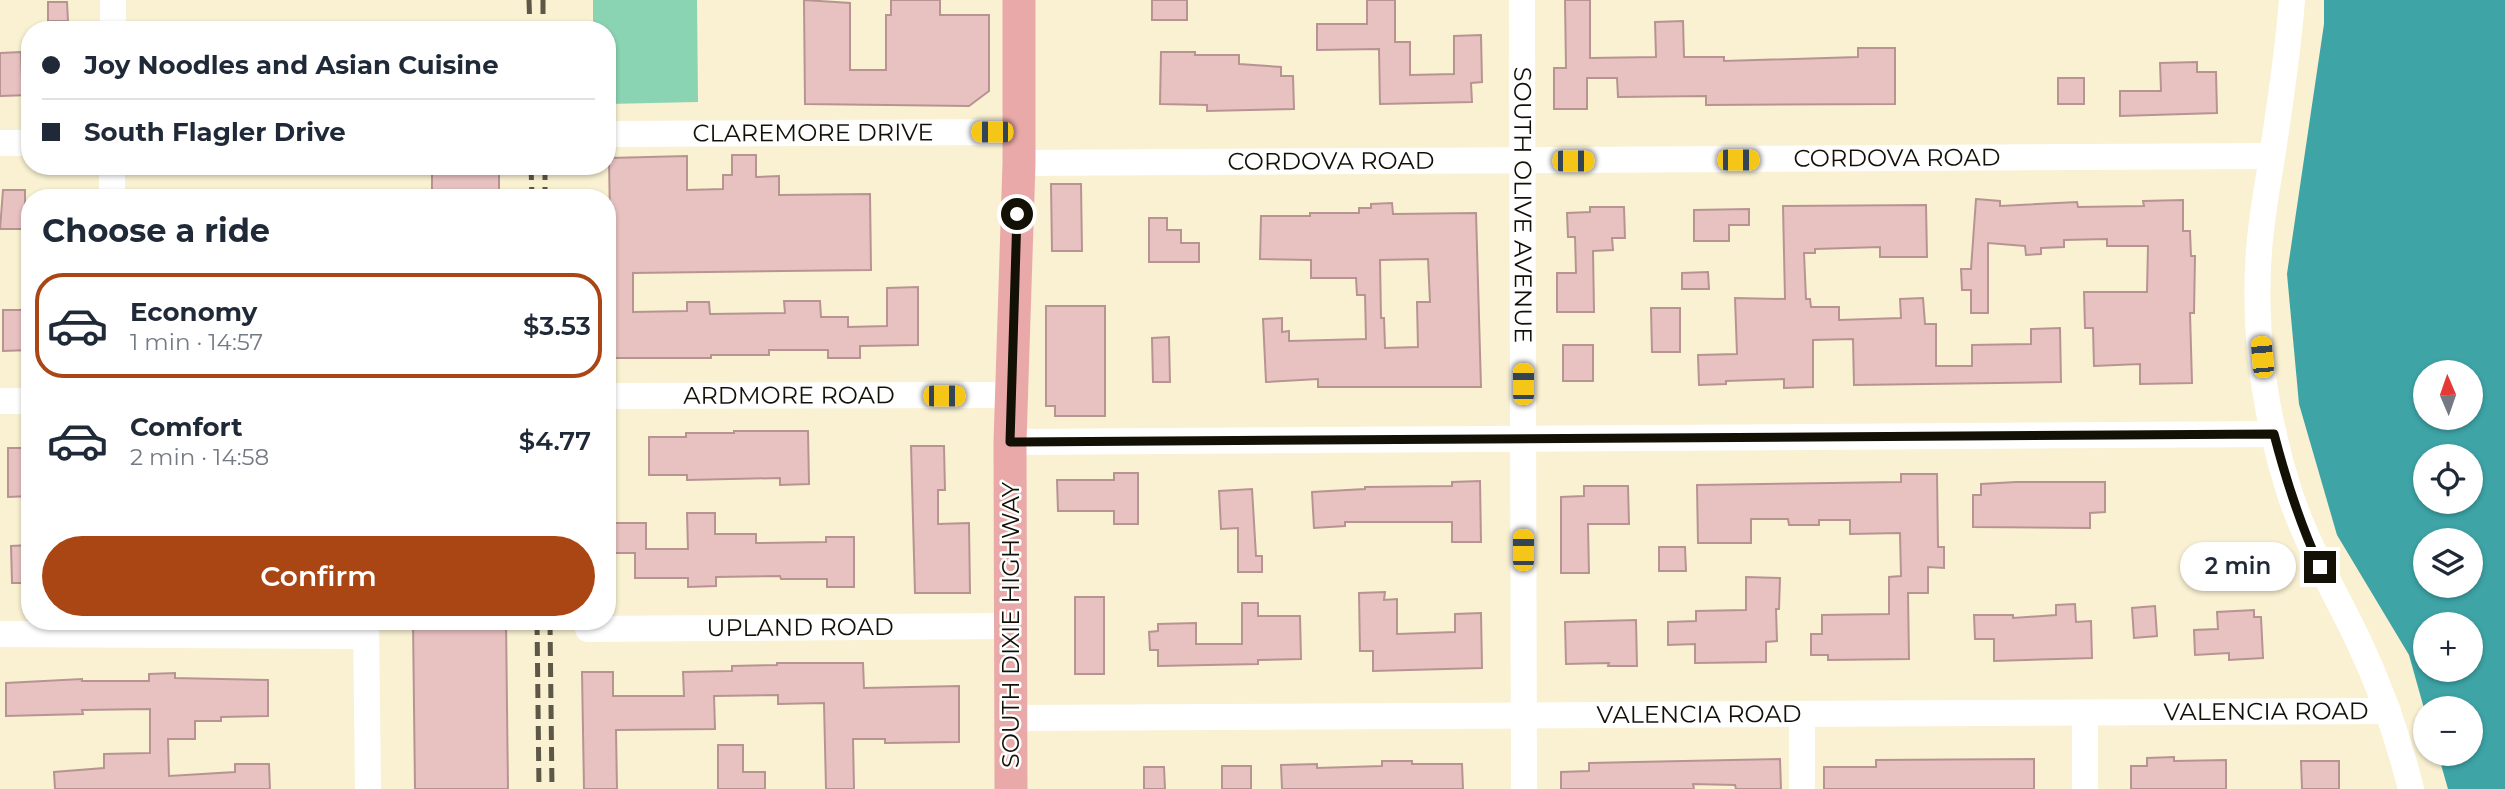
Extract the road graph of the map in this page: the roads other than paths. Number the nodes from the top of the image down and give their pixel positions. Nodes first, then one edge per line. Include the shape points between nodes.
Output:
1 (113, 0) edge
2 (1019, 0) edge
3 (1522, 0) edge
4 (2292, 0) edge
5 (113, 21) edge
6 (616, 134) edge
7 (0, 143) edge
8 (21, 143) edge
9 (1019, 148) junction
10 (2272, 156) junction
11 (1522, 161) junction
12 (1012, 395) junction
13 (616, 396) edge
14 (0, 401) edge
15 (21, 401) edge
16 (2274, 434) junction
17 (1523, 439) junction
18 (1010, 442) junction
19 (1012, 626) junction
20 (616, 629) edge
21 (320, 630) edge
22 (362, 630) edge
23 (0, 634) edge
24 (2388, 711) junction
25 (2085, 713) junction
26 (1802, 715) junction
27 (1524, 717) junction
28 (1011, 718) junction
29 (368, 789) edge
30 (1011, 789) edge
31 (1524, 789) edge
32 (1802, 789) edge
33 (2085, 789) edge
34 (2411, 789) edge

1 - 5 street
2 - 9 main road, SOUTH DIXIE HIGHWAY
3 - 11 street, SOUTH OLIVE AVENUE
4 - 10 street
6 - 9 street, CLAREMORE DRIVE
7 - 8 street
9 - 11 street, CORDOVA ROAD
9 - 12 main road, SOUTH DIXIE HIGHWAY
10 - 11 street, CORDOVA ROAD
10 - 16 street via 2259,254 2258,316
11 - 17 street, SOUTH OLIVE AVENUE
12 - 13 street, ARDMORE ROAD
12 - 18 main road, SOUTH DIXIE HIGHWAY
14 - 15 street
16 - 17 street
16 - 24 street via 2303,530
17 - 18 street
17 - 27 street, SOUTH OLIVE AVENUE
18 - 19 main road, SOUTH DIXIE HIGHWAY
19 - 20 street, UPLAND ROAD
19 - 28 main road, SOUTH DIXIE HIGHWAY
21 - 23 street via 313,635
22 - 29 street
24 - 25 street, VALENCIA ROAD
24 - 34 street
25 - 26 street, VALENCIA ROAD
25 - 33 street
26 - 27 street, VALENCIA ROAD
26 - 32 street
27 - 28 street, VALENCIA ROAD
27 - 31 street, SOUTH OLIVE AVENUE
28 - 30 main road, SOUTH DIXIE HIGHWAY

